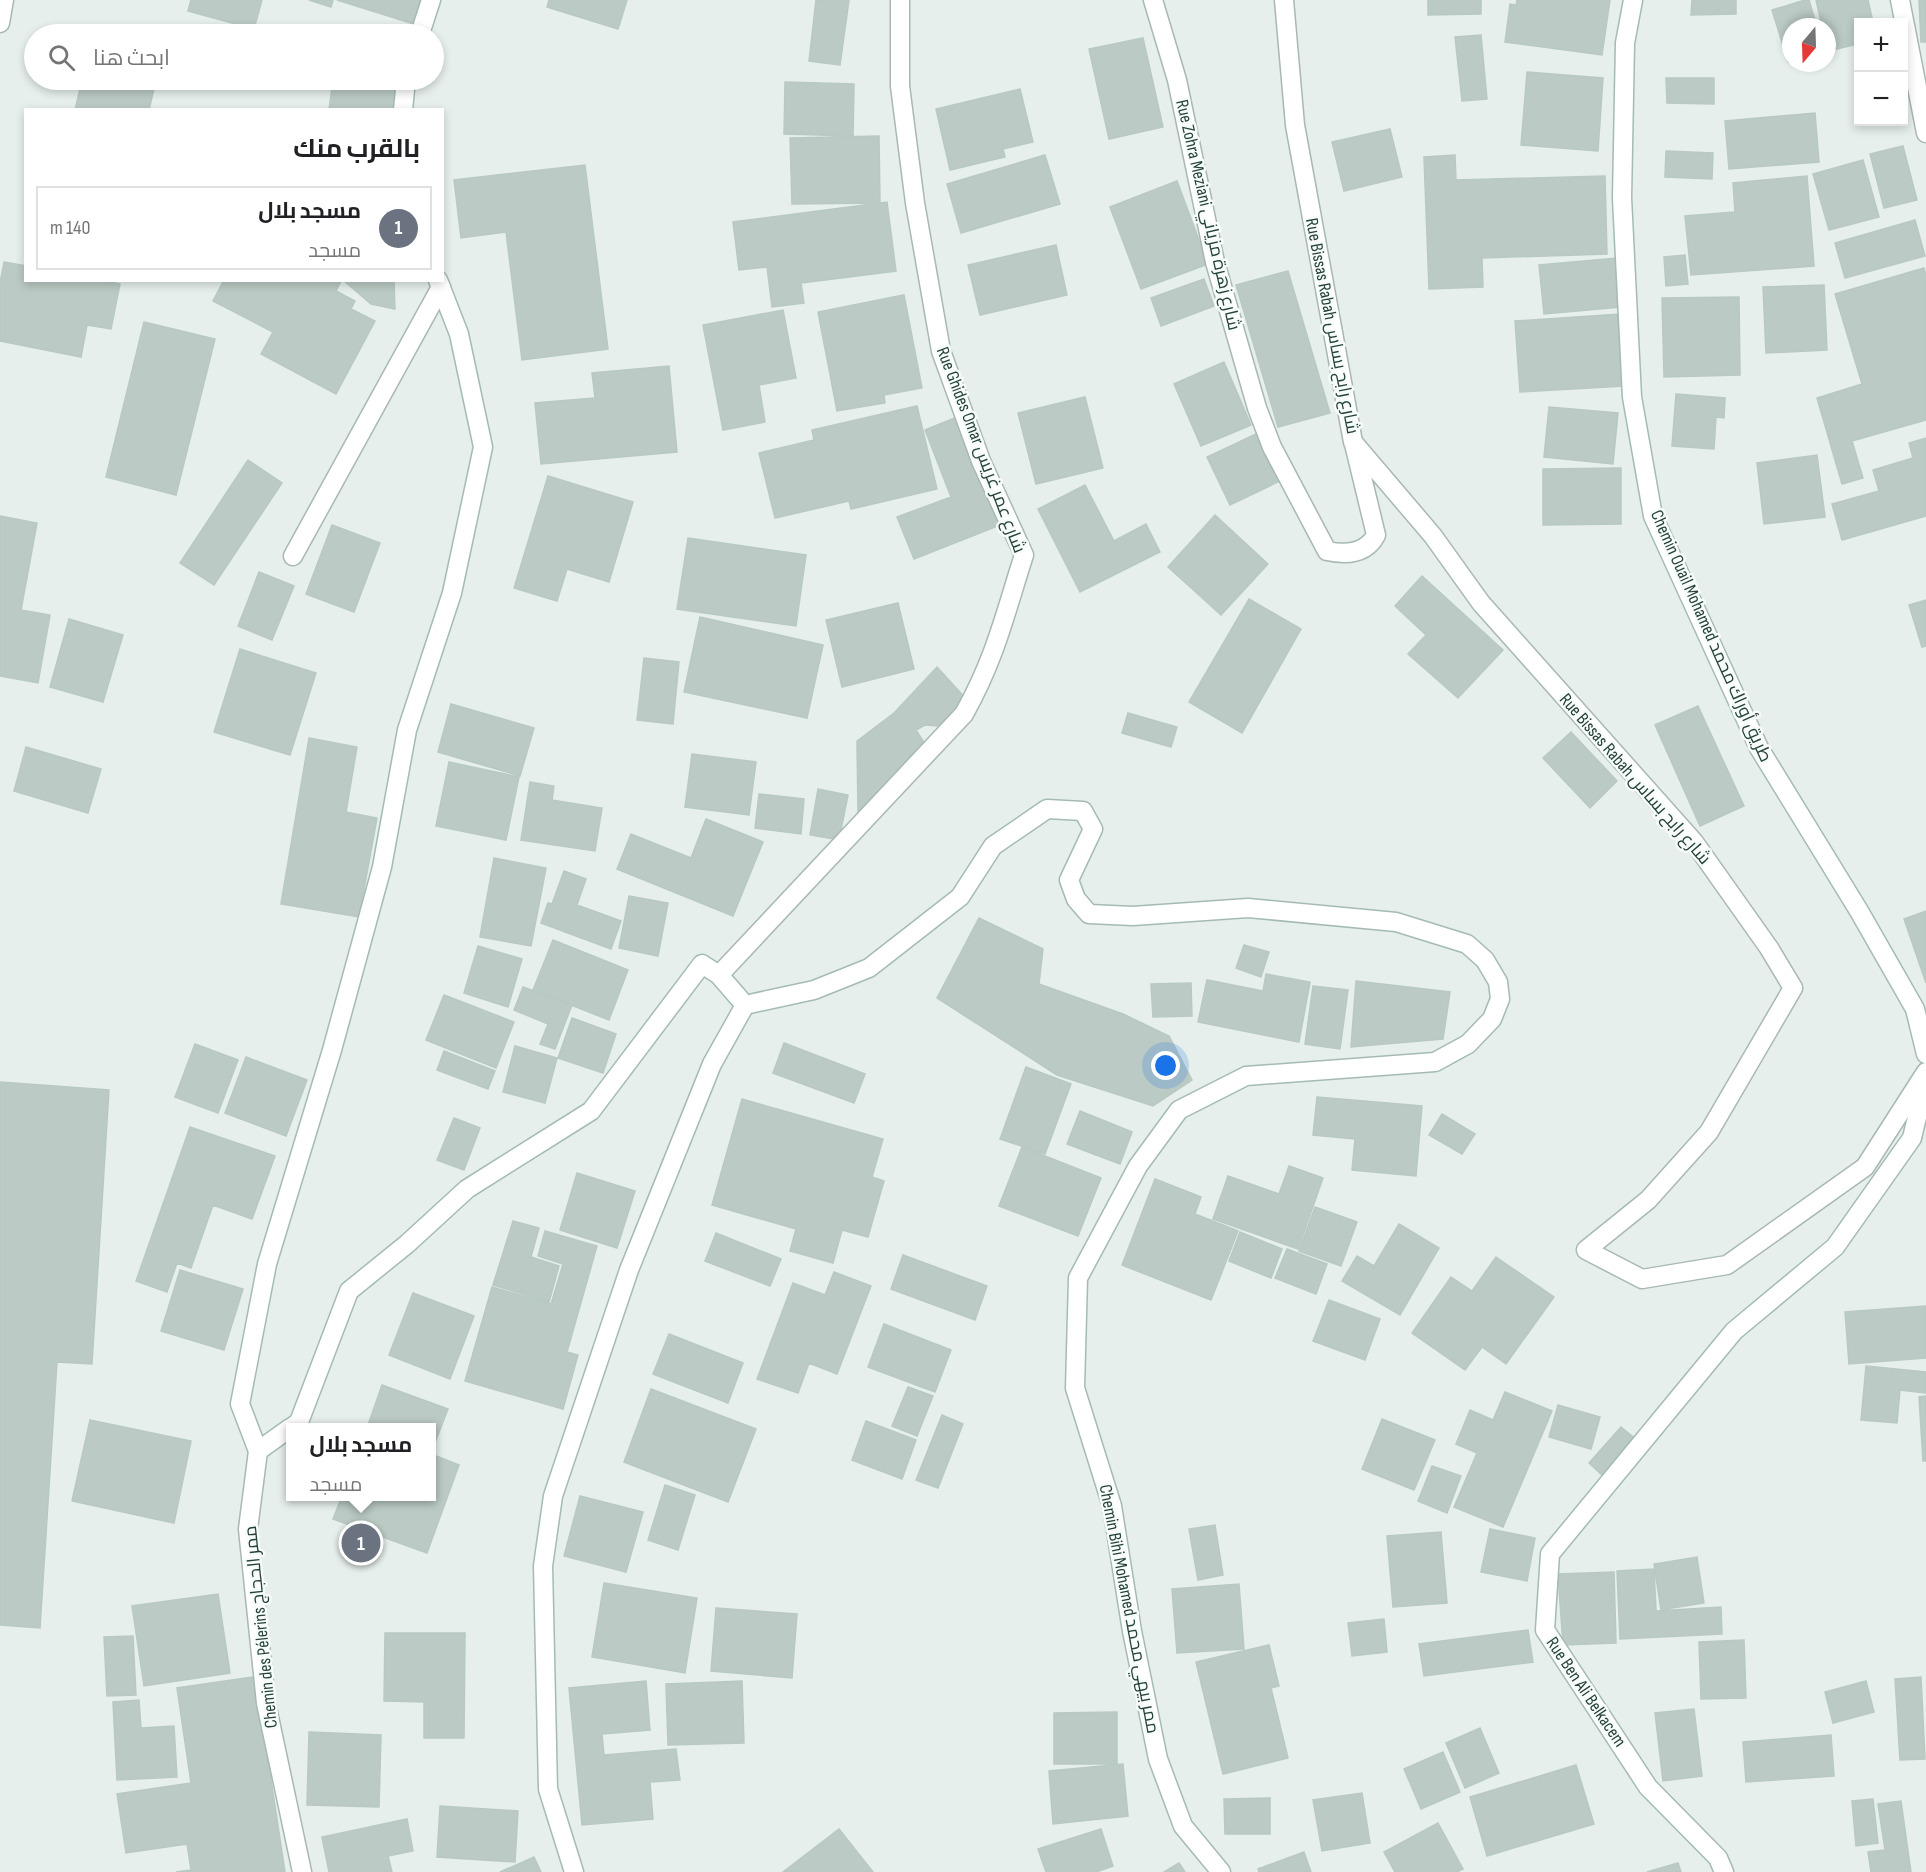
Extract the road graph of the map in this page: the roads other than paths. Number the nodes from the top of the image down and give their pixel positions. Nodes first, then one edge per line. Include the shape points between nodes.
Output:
1 (4, 0) edge
2 (430, 0) edge
3 (900, 0) edge
4 (1153, 0) edge
5 (1284, 0) edge
6 (1633, 0) edge
7 (1900, 0) edge
8 (0, 23) edge
9 (423, 24) edge
10 (405, 90) edge
11 (403, 108) edge
12 (1926, 133) edge
13 (439, 284) edge
14 (1353, 442) junction
15 (293, 556) dead end
16 (719, 975) junction
17 (745, 1005) junction
18 (1926, 1054) edge
19 (1926, 1072) edge
20 (1926, 1080) edge
21 (298, 1423) edge
22 (286, 1431) edge
23 (258, 1450) junction
24 (302, 1872) edge
25 (574, 1872) edge
26 (1221, 1872) edge
27 (1724, 1872) edge

1 - 8 street
2 - 9 street
3 - 16 street, Rue Ghides Omar شارع عمر غريس via 900,86 915,203 941,351 981,461 1024,555 985,678 964,714
4 - 14 street, Rue Zohra Meziani شارع زهرة مزياني via 1177,80 1215,262 1257,408 1272,447 1327,551 1344,554 1362,549 1376,535
5 - 14 street, Rue Bissas Rabah شارع رابح بساس via 1295,125
6 - 18 street, Chemin Ouail Mohamed طريق أوراك محمد via 1625,43 1622,198 1632,397 1653,516 1759,748 1915,1009
7 - 12 street
10 - 11 street
13 - 15 street
13 - 23 street via 459,334 483,447 452,593 407,730 382,867 267,1264 240,1404
14 - 19 street, Rue Bissas Rabah شارع رابح بساس via 1433,536 1481,603 1694,842 1793,988 1709,1132 1648,1200 1586,1250 1642,1279 1727,1265 1865,1167
16 - 17 street
16 - 21 street via 702,964 591,1111 467,1188 349,1291
17 - 25 street via 712,1064 629,1270 552,1496 543,1566 548,1789
17 - 26 street, Chemin Bihi Mohamed ممر بيهي محمد via 814,990 869,968 960,897 993,846 1047,809 1083,811 1093,830 1069,880 1076,899 1089,914 1133,916 1248,908 1396,922 1467,944 1485,960 1498,982 1500,999 1492,1019 1468,1044 1435,1062 1246,1076 1179,1110 1138,1166 1078,1278 1075,1388 1112,1506 1158,1759 1183,1826
20 - 27 street, Rue Ben Ali Belkacem via 1912,1138 1835,1246 1734,1331 1550,1554 1545,1629 1648,1787 1718,1858
22 - 23 street
23 - 24 street, Chemin des Pélerins ممر الحجاج via 248,1529 266,1703

